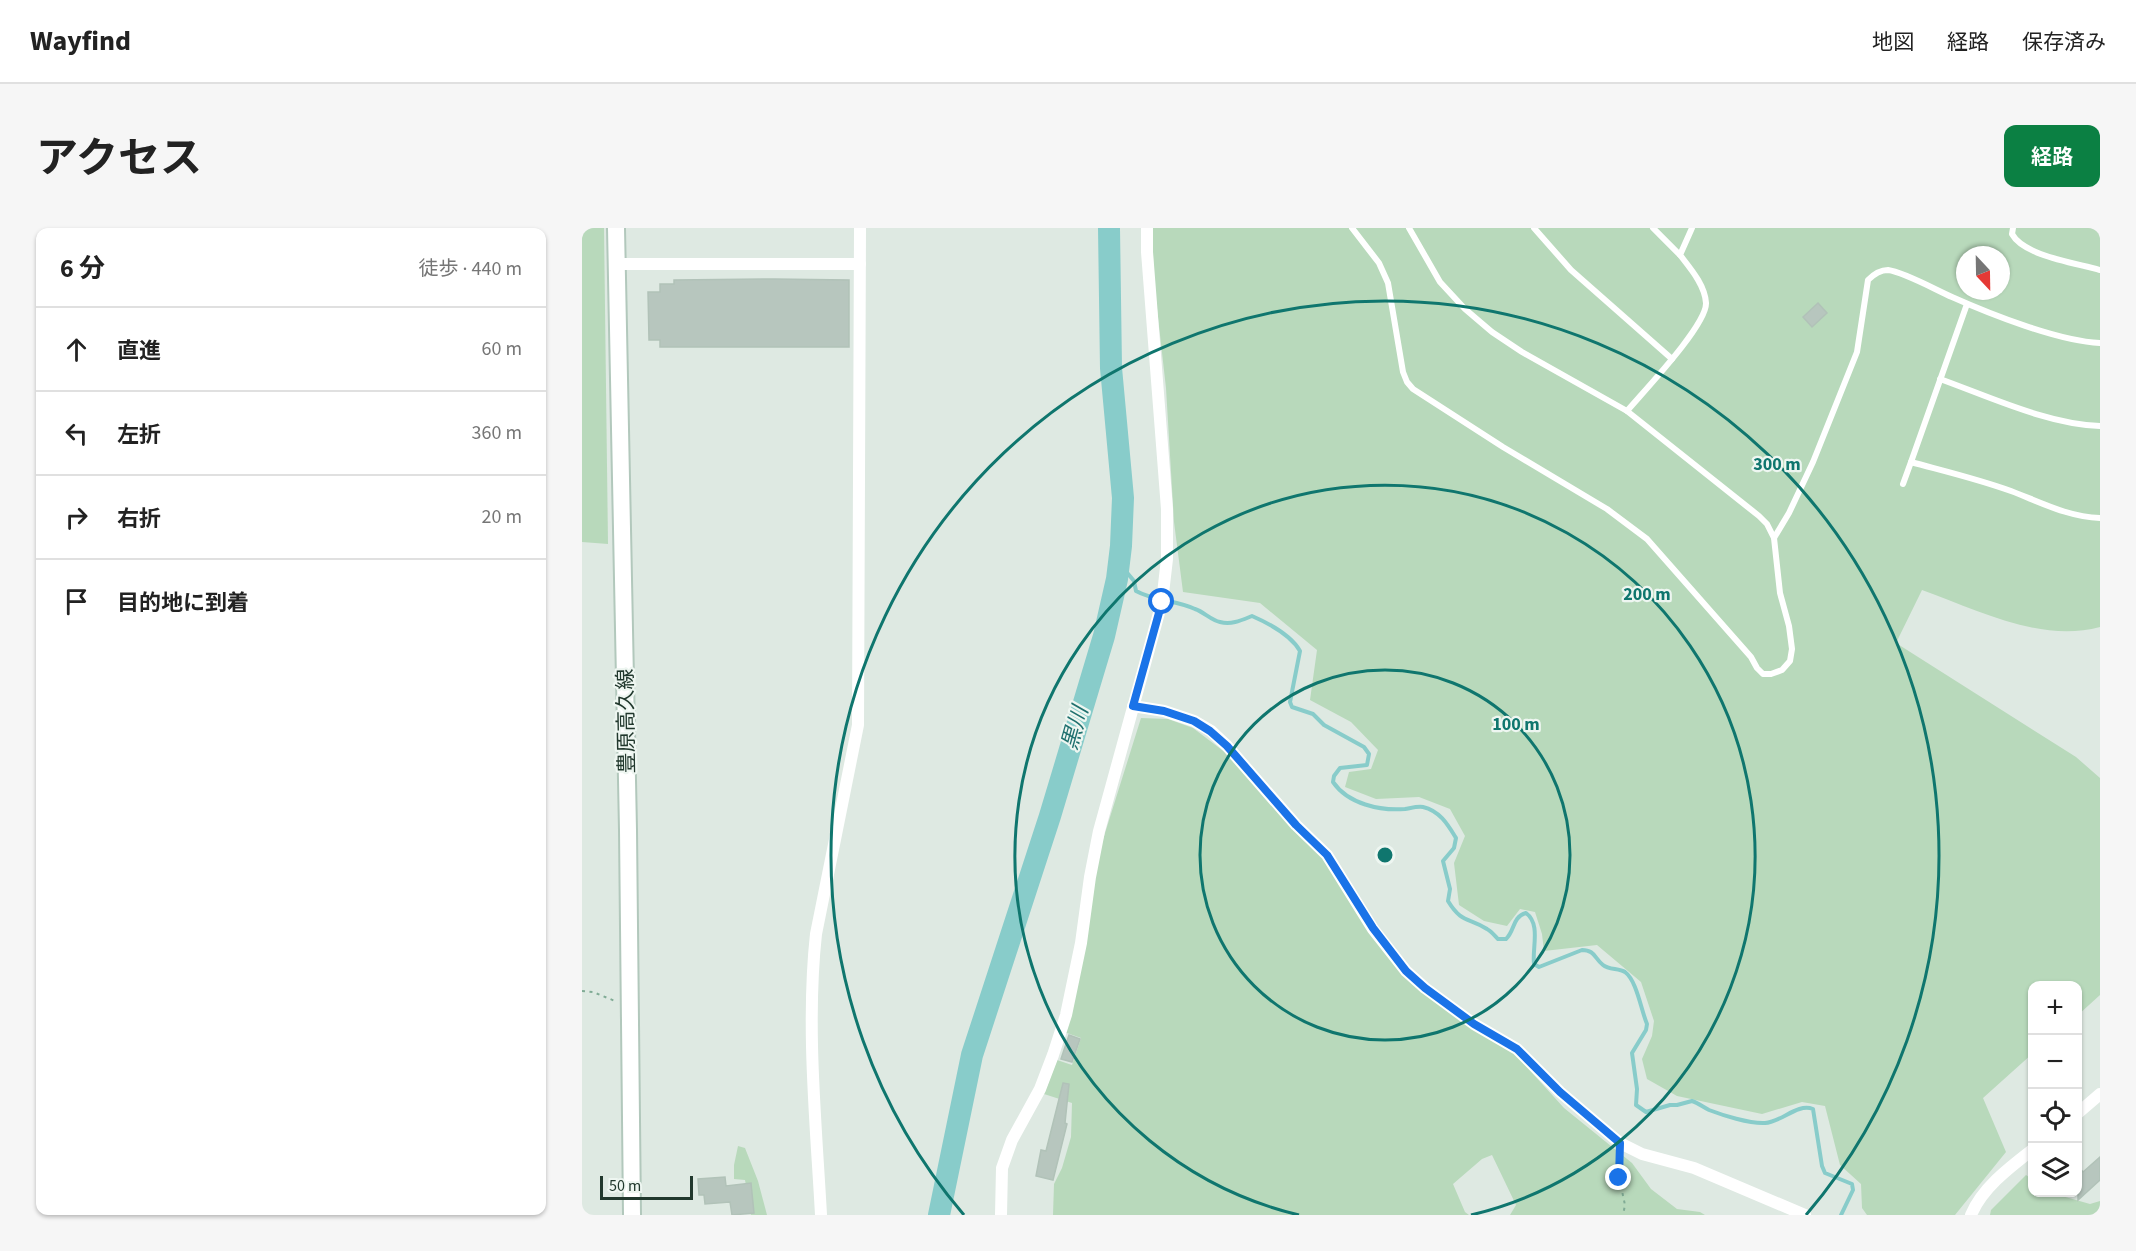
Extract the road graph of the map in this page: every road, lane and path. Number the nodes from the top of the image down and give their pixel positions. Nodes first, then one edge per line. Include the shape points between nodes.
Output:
1 (616, 228) edge
2 (860, 228) edge
3 (1147, 228) edge
4 (1352, 228) edge
5 (1408, 228) edge
6 (1534, 228) edge
7 (1653, 228) edge
8 (1692, 228) edge
9 (2013, 228) edge
10 (1680, 255) junction
11 (617, 264) junction
12 (860, 264) junction
13 (2100, 270) edge
14 (1967, 304) junction
15 (2100, 343) edge
16 (1672, 358) junction
17 (1940, 379) junction
18 (1627, 411) junction
19 (2100, 426) edge
20 (1911, 462) junction
21 (1903, 484) dead end
22 (2100, 518) edge
23 (1774, 538) junction
24 (1133, 706) junction
25 (582, 991) edge
26 (630, 1002) junction
27 (2100, 1094) edge
28 (2082, 1110) edge
29 (1620, 1143) junction
30 (2028, 1153) edge
31 (632, 1215) edge
32 (821, 1215) edge
33 (1001, 1215) edge
34 (1623, 1215) edge
35 (1805, 1215) edge
36 (1971, 1215) edge

1 - 11 main road, 豊原高久線
2 - 12 street
3 - 24 street via 1167,558 1162,602
4 - 23 lane via 1379,263 1388,282 1403,372 1413,389 1607,509 1647,539 1763,674 1782,670 1790,661 1792,650
5 - 18 lane via 1440,282 1492,332
6 - 16 lane via 1571,270
7 - 10 lane
8 - 10 lane
9 - 13 lane via 2016,242 2035,252
10 - 16 lane via 1694,274 1706,304 1698,326
11 - 12 street
11 - 26 main road, 豊原高久線
12 - 32 street via 858,725 813,963 811,1016
14 - 15 lane via 2039,329
14 - 17 lane
14 - 23 lane via 1887,270 1868,280 1854,361 1813,462
16 - 18 lane
17 - 19 lane via 2044,416
17 - 20 lane
18 - 23 lane via 1759,516
20 - 21 lane
20 - 22 lane via 2009,490 2063,512
24 - 29 street via 1194,721 1227,746 1327,855 1373,928 1406,971 1474,1024 1517,1049
24 - 33 street via 1099,831 1066,1015 1040,1089 1012,1140 1002,1168
25 - 26 path
26 - 31 main road, 豊原高久線
27 - 28 street
29 - 34 path
29 - 35 street via 1642,1154 1694,1168
30 - 36 street via 1999,1177

